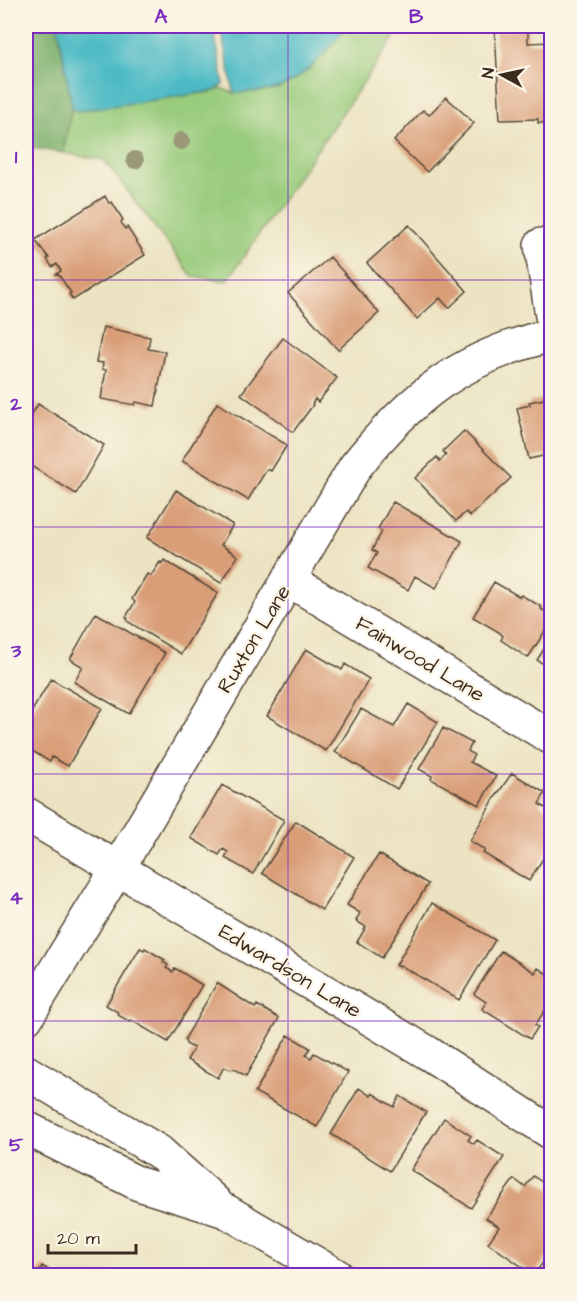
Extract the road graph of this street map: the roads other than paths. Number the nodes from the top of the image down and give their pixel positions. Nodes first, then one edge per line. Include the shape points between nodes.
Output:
1 (541, 245) dead end
2 (552, 316) edge
3 (552, 335) edge
4 (289, 580) junction
5 (552, 738) edge
6 (26, 814) edge
7 (118, 868) junction
8 (26, 1018) edge
9 (26, 1072) edge
10 (26, 1128) edge
11 (552, 1133) edge
12 (226, 1211) junction
13 (337, 1275) edge

1 - 2 street
3 - 4 street, Ruxton Lane via 522,342 467,365 396,418 355,466
4 - 5 street, Fainwood Lane
4 - 7 street, Ruxton Lane
6 - 7 street, Edwardson Lane
7 - 8 street, Ruxton Lane
7 - 11 street, Edwardson Lane via 428,1053
9 - 12 street via 159,1152
10 - 12 street via 139,1184
12 - 13 street

